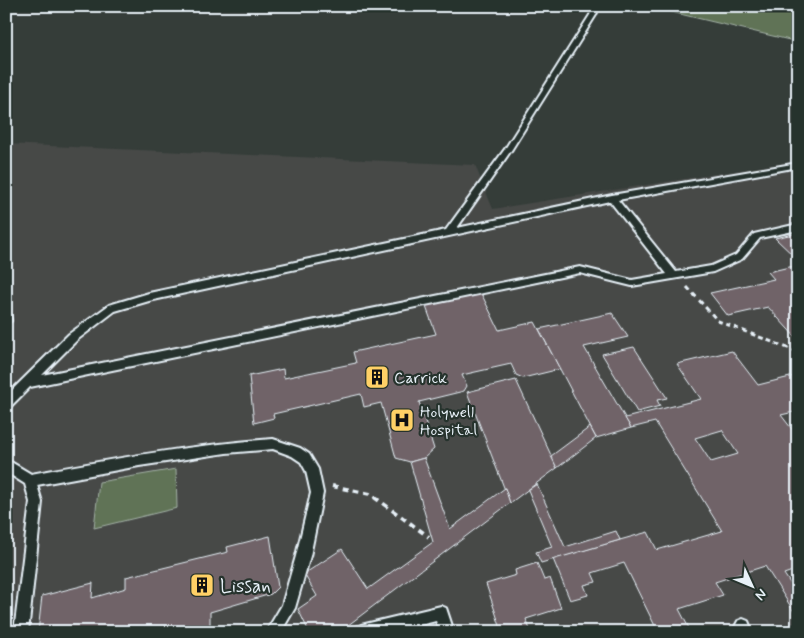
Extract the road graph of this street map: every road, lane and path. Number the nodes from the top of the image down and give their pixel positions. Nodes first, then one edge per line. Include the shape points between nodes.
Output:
1 (596, 6) edge
2 (798, 165) edge
3 (612, 198) junction
4 (798, 227) edge
5 (449, 233) junction
6 (673, 275) junction
7 (798, 352) edge
8 (26, 383) junction
9 (6, 404) edge
10 (6, 465) edge
11 (30, 480) junction
12 (314, 482) junction
13 (428, 537) dead end
14 (21, 632) edge
15 (273, 632) edge
16 (361, 632) edge
17 (447, 632) edge

1 - 5 lane via 508,149
2 - 3 lane
3 - 5 lane
3 - 6 lane
4 - 6 lane via 757,236 739,257 728,263
5 - 8 lane via 149,297 112,308 73,337
6 - 7 path via 718,321
6 - 8 lane via 632,283 580,270
8 - 9 lane
10 - 11 lane
11 - 12 lane via 139,460 273,444 285,446 305,458 312,469
11 - 14 lane via 36,502
12 - 13 path via 370,494
12 - 15 lane via 314,513 303,556 288,608
16 - 17 lane via 441,613

